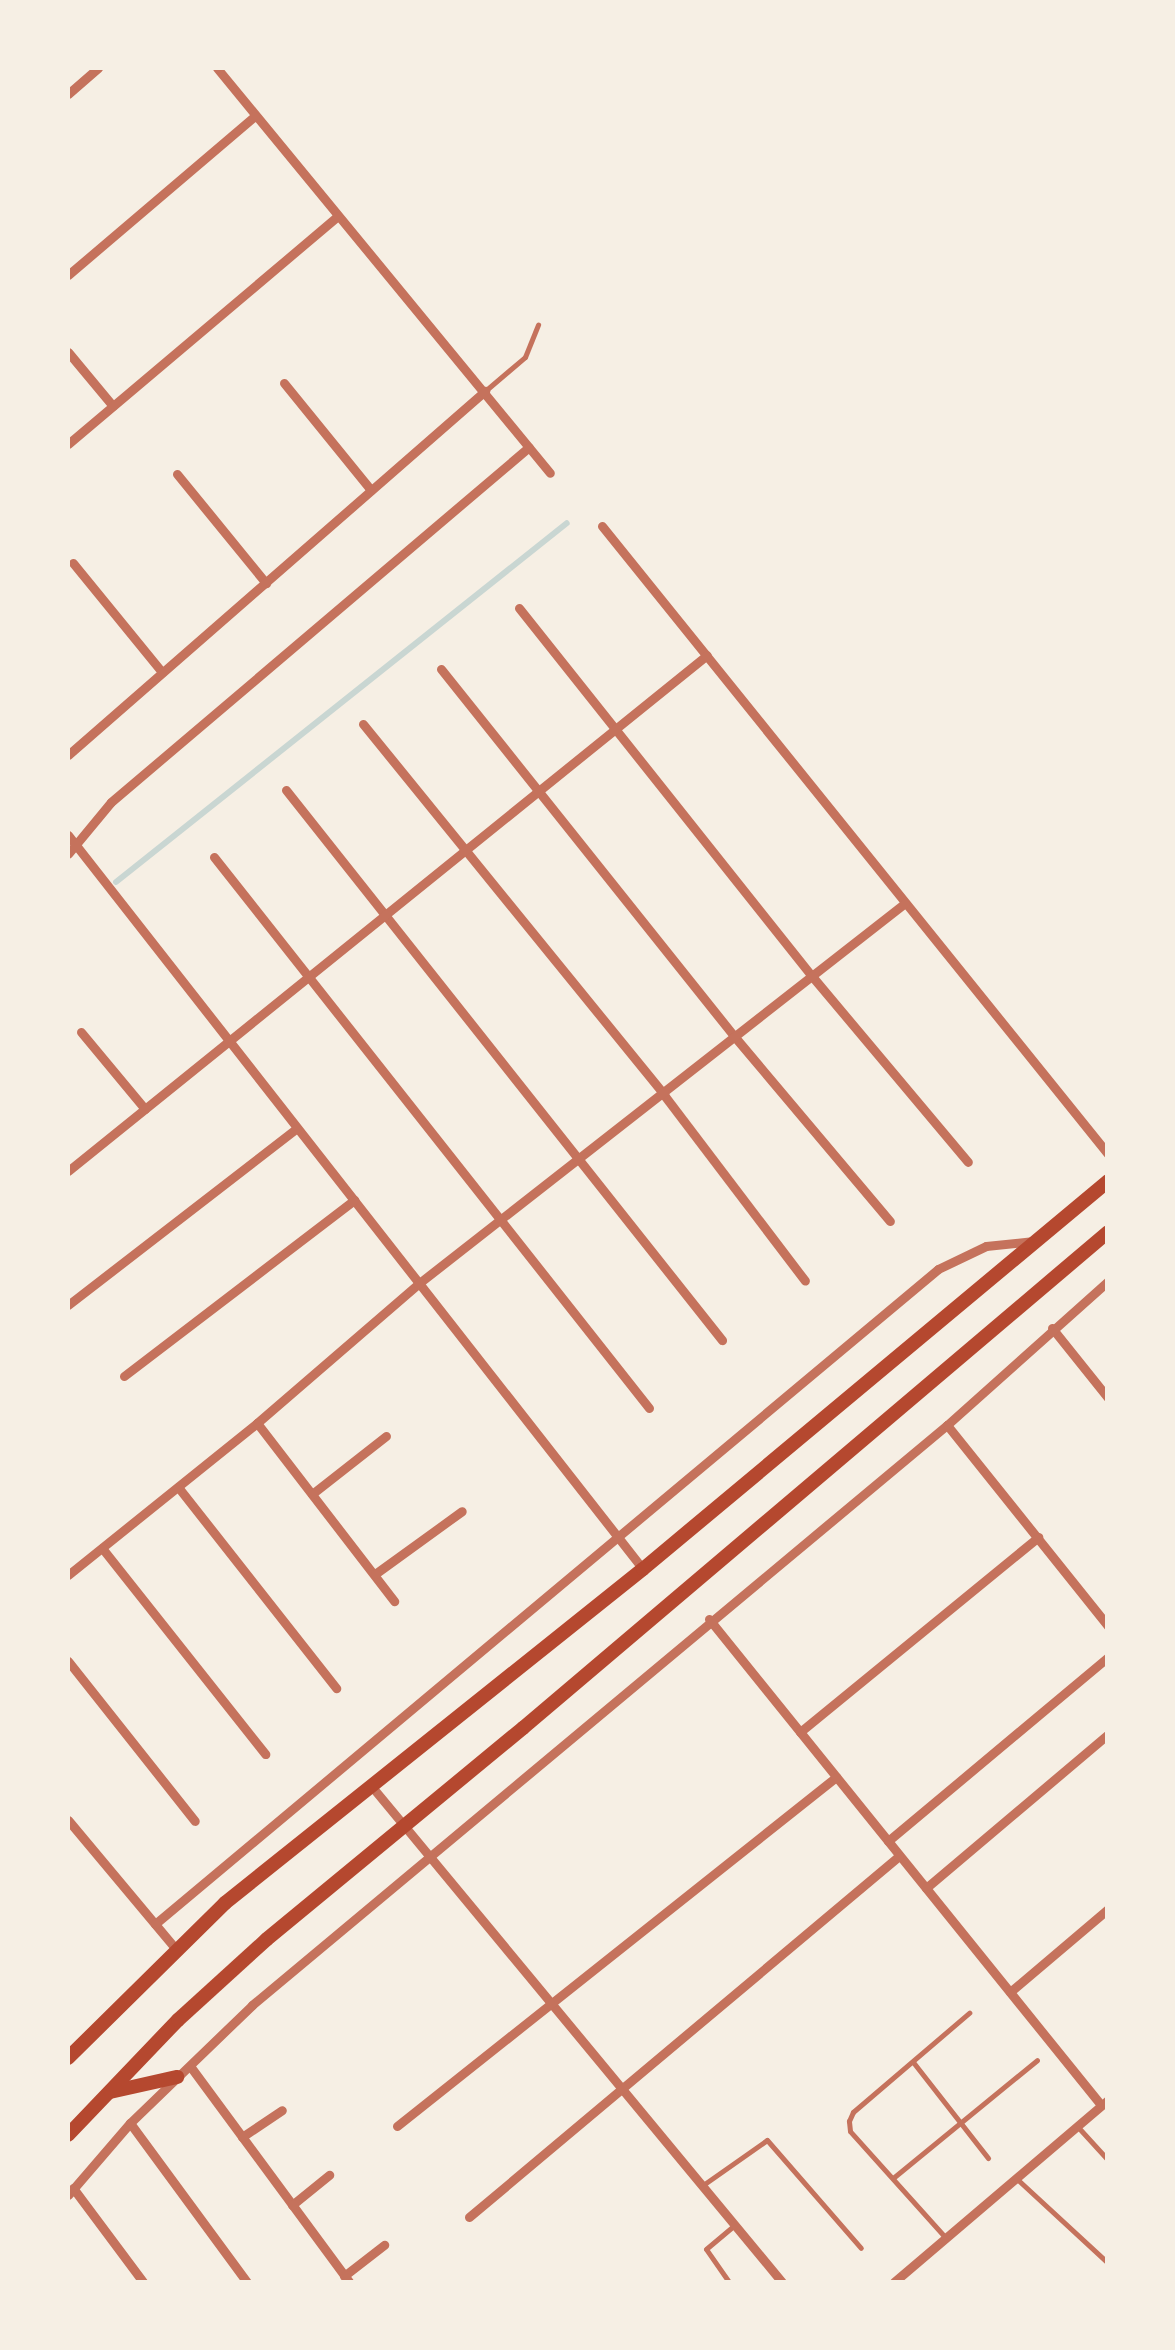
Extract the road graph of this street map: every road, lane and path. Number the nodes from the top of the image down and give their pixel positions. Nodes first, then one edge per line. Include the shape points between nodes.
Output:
1 (98, 68) edge
2 (217, 68) edge
3 (68, 94) edge
4 (255, 116) junction
5 (336, 217) junction
6 (68, 275) edge
7 (538, 325) dead end
8 (68, 352) edge
9 (284, 383) dead end
10 (485, 391) junction
11 (112, 406) junction
12 (68, 444) edge
13 (529, 447) junction
14 (550, 473) dead end
15 (177, 474) dead end
16 (371, 490) junction
17 (602, 526) dead end
18 (73, 563) dead end
19 (266, 582) junction
20 (518, 608) dead end
21 (707, 655) junction
22 (441, 669) dead end
23 (162, 672) junction
24 (362, 724) dead end
25 (617, 732) junction
26 (68, 755) edge
27 (286, 790) dead end
28 (540, 794) junction
29 (70, 838) edge
30 (466, 852) junction
31 (68, 854) edge
32 (214, 857) dead end
33 (905, 903) junction
34 (386, 917) junction
35 (811, 975) junction
36 (309, 978) junction
37 (81, 1032) dead end
38 (734, 1036) junction
39 (228, 1041) junction
40 (664, 1095) junction
41 (145, 1110) junction
42 (297, 1128) junction
43 (1108, 1154) edge
44 (576, 1160) junction
45 (968, 1162) dead end
46 (68, 1172) edge
47 (1108, 1182) edge
48 (354, 1200) junction
49 (501, 1221) junction
50 (890, 1221) dead end
51 (1104, 1236) edge
52 (1037, 1240) junction
53 (805, 1281) dead end
54 (1108, 1281) edge
55 (418, 1284) junction
56 (68, 1305) edge
57 (1052, 1328) junction
58 (722, 1340) dead end
59 (124, 1376) dead end
60 (1108, 1398) edge
61 (649, 1408) dead end
62 (257, 1422) junction
63 (947, 1425) junction
64 (386, 1436) dead end
65 (178, 1488) junction
66 (312, 1494) junction
67 (462, 1511) dead end
68 (618, 1536) junction
69 (1038, 1537) junction
70 (102, 1548) junction
71 (643, 1569) junction
72 (375, 1574) junction
73 (68, 1575) edge
74 (394, 1601) dead end
75 (710, 1619) junction
76 (1108, 1626) edge
77 (1108, 1657) edge
78 (68, 1661) edge
79 (336, 1688) dead end
80 (800, 1732) junction
81 (1108, 1734) edge
82 (265, 1754) dead end
83 (836, 1777) junction
84 (373, 1788) junction
85 (68, 1820) edge
86 (195, 1821) dead end
87 (405, 1826) junction
88 (888, 1841) junction
89 (429, 1854) junction
90 (899, 1856) junction
91 (926, 1888) junction
92 (1108, 1909) edge
93 (155, 1924) junction
94 (176, 1950) junction
95 (1010, 1992) junction
96 (550, 2002) junction
97 (969, 2012) dead end
98 (68, 2058) edge
99 (1037, 2060) dead end
100 (914, 2062) junction
101 (190, 2066) junction
102 (176, 2078) junction
103 (623, 2090) junction
104 (109, 2092) junction
105 (1104, 2102) edge
106 (282, 2110) dead end
107 (960, 2120) junction
108 (130, 2124) junction
109 (397, 2126) dead end
110 (1077, 2126) junction
111 (68, 2136) edge
112 (242, 2138) junction
113 (988, 2158) dead end
114 (1108, 2160) edge
115 (328, 2176) dead end
116 (893, 2178) junction
117 (1017, 2179) junction
118 (702, 2186) junction
119 (70, 2192) edge
120 (292, 2205) junction
121 (469, 2217) dead end
122 (733, 2226) junction
123 (946, 2237) junction
124 (384, 2246) dead end
125 (861, 2248) dead end
126 (1108, 2263) edge
127 (347, 2279) edge
128 (143, 2282) edge
129 (246, 2282) edge
130 (729, 2282) edge
131 (782, 2282) edge
132 (894, 2282) edge

1 - 3 street
2 - 4 street
4 - 5 street
4 - 6 street
5 - 10 street
5 - 11 street
7 - 10 lane via 525,357
8 - 11 street
9 - 16 street
10 - 13 street
10 - 16 street
11 - 12 street
13 - 14 street
13 - 29 street
15 - 19 street
16 - 19 street
17 - 21 street
18 - 23 street
19 - 23 street
20 - 25 street
21 - 25 street
21 - 33 street
22 - 28 street
23 - 26 street
24 - 30 street
25 - 28 street
25 - 35 street
27 - 34 street
28 - 30 street
28 - 38 street
29 - 31 street
29 - 39 street
30 - 34 street
30 - 40 street
32 - 36 street
33 - 35 street
33 - 43 street
34 - 36 street
34 - 44 street
35 - 38 street
35 - 45 street
36 - 39 street
36 - 49 street
37 - 41 street
38 - 40 street
38 - 50 street
39 - 41 street
39 - 42 street
40 - 44 street
40 - 53 street
41 - 46 street
42 - 48 street
42 - 56 street
44 - 49 street
44 - 58 street
47 - 52 main road
48 - 55 street
48 - 59 street
49 - 55 street
49 - 61 street
51 - 87 main road
52 - 68 street via 986,1246 938,1269
52 - 71 main road
54 - 57 street
55 - 62 street
55 - 68 street
57 - 60 street
57 - 63 street
62 - 65 street
62 - 66 street
63 - 69 street
63 - 75 street
64 - 66 street
65 - 70 street
65 - 79 street
66 - 72 street
67 - 72 street
68 - 71 street
68 - 93 street
69 - 76 street
69 - 80 street
70 - 73 street
70 - 82 street
71 - 84 main road
72 - 74 street
75 - 80 street
75 - 89 street
77 - 88 street
78 - 86 street
80 - 83 street
81 - 91 street
83 - 88 street
83 - 96 street
84 - 87 street
84 - 94 main road via 225,1903
85 - 93 street
87 - 89 street
87 - 104 main road via 267,1939
88 - 90 street
89 - 96 street
89 - 101 street
90 - 91 street
90 - 103 street
91 - 95 street
92 - 95 street
93 - 94 street
94 - 98 main road
95 - 105 street
96 - 103 street
96 - 109 street
97 - 100 lane
99 - 107 lane
100 - 107 lane
100 - 116 lane via 849,2121 850,2131
101 - 102 street
101 - 112 street
102 - 104 main road
102 - 108 street
103 - 118 street
103 - 121 street
104 - 111 main road
105 - 110 street
106 - 112 street
107 - 113 lane
107 - 116 lane
108 - 119 street
108 - 129 street
110 - 114 lane
110 - 117 street
112 - 120 street
115 - 120 street
116 - 123 lane
117 - 123 street
117 - 126 lane
118 - 122 street
118 - 125 lane via 767,2140
119 - 128 street
120 - 127 street
122 - 130 lane via 706,2249
122 - 131 street
123 - 132 street
124 - 127 street

